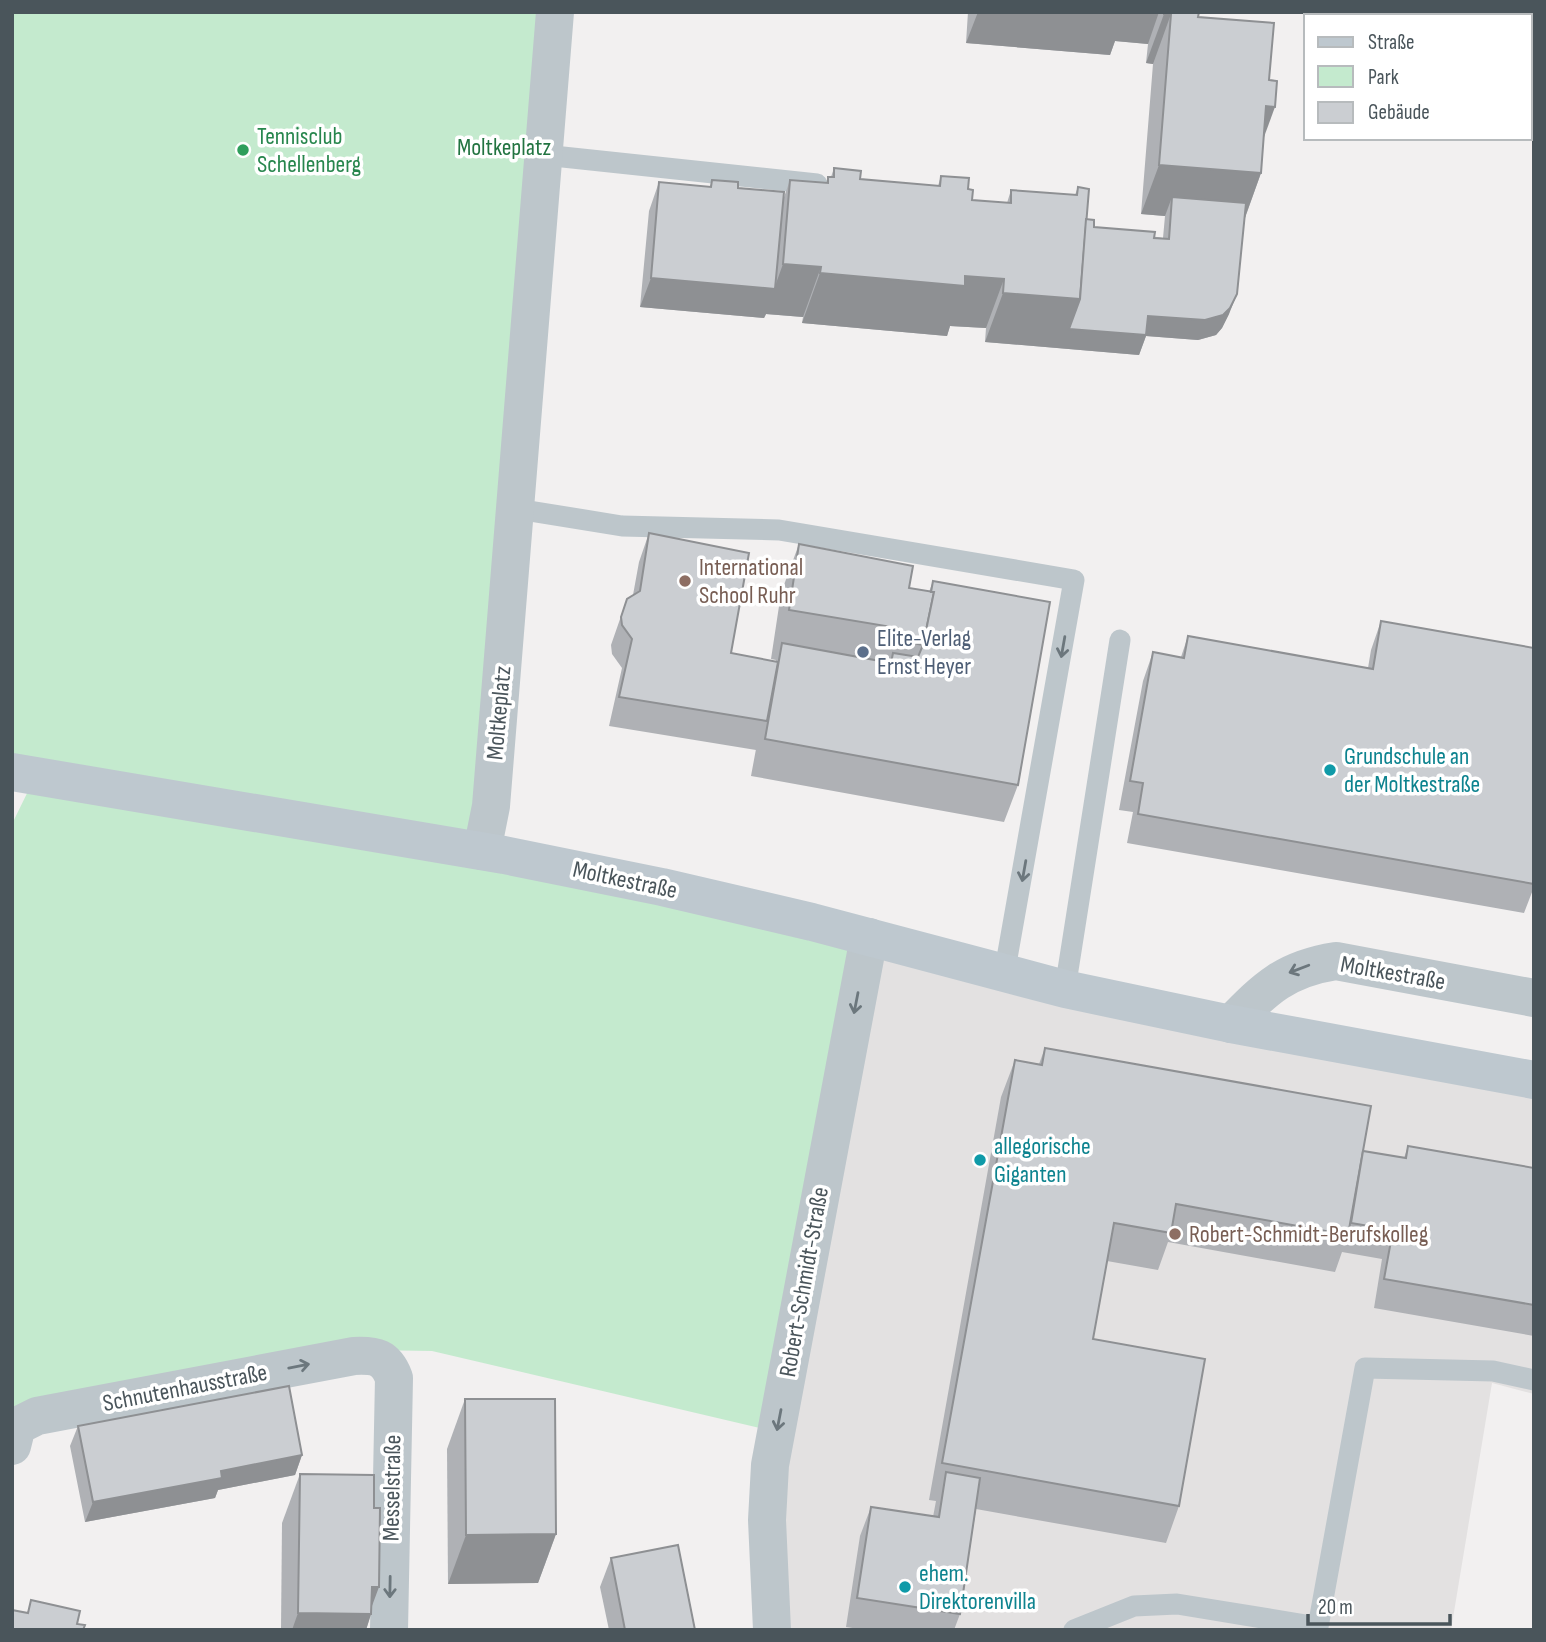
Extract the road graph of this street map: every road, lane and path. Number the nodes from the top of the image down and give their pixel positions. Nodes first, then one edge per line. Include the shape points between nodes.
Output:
1 (555, 12) edge
2 (544, 155) junction
3 (834, 186) edge
4 (517, 509) junction
5 (1120, 640) dead end
6 (12, 772) edge
7 (482, 851) junction
8 (869, 936) junction
9 (1004, 975) junction
10 (1065, 989) junction
11 (1534, 998) edge
12 (1231, 1024) junction
13 (1534, 1080) edge
14 (376, 1355) joint
15 (1534, 1380) edge
16 (12, 1446) edge
17 (389, 1630) edge
18 (772, 1630) edge
19 (1073, 1630) edge

1 - 2 street, Moltkeplatz
2 - 3 lane
2 - 4 street, Moltkeplatz
4 - 7 street, Moltkeplatz via 491,806
4 -> 9 lane via 622,526 779,530 1074,580
5 - 10 lane
6 - 7 street, Moltkestraße
7 - 8 street, Moltkestraße
8 - 9 street, Moltkestraße
8 -> 18 street, Robert-Schmidt-Straße via 770,1465 767,1520
9 - 10 street, Moltkestraße
10 - 12 street, Moltkestraße
11 -> 12 street, Moltkestraße via 1336,961 1308,965 1285,975
12 - 13 street, Moltkestraße
16 -> 14 street, Schnutenhausstraße via 17,1426 37,1416
14 -> 17 street, Messelstraße via 388,1363 394,1378
15 - 19 lane via 1493,1371 1365,1368 1318,1627 1177,1604 1134,1606

